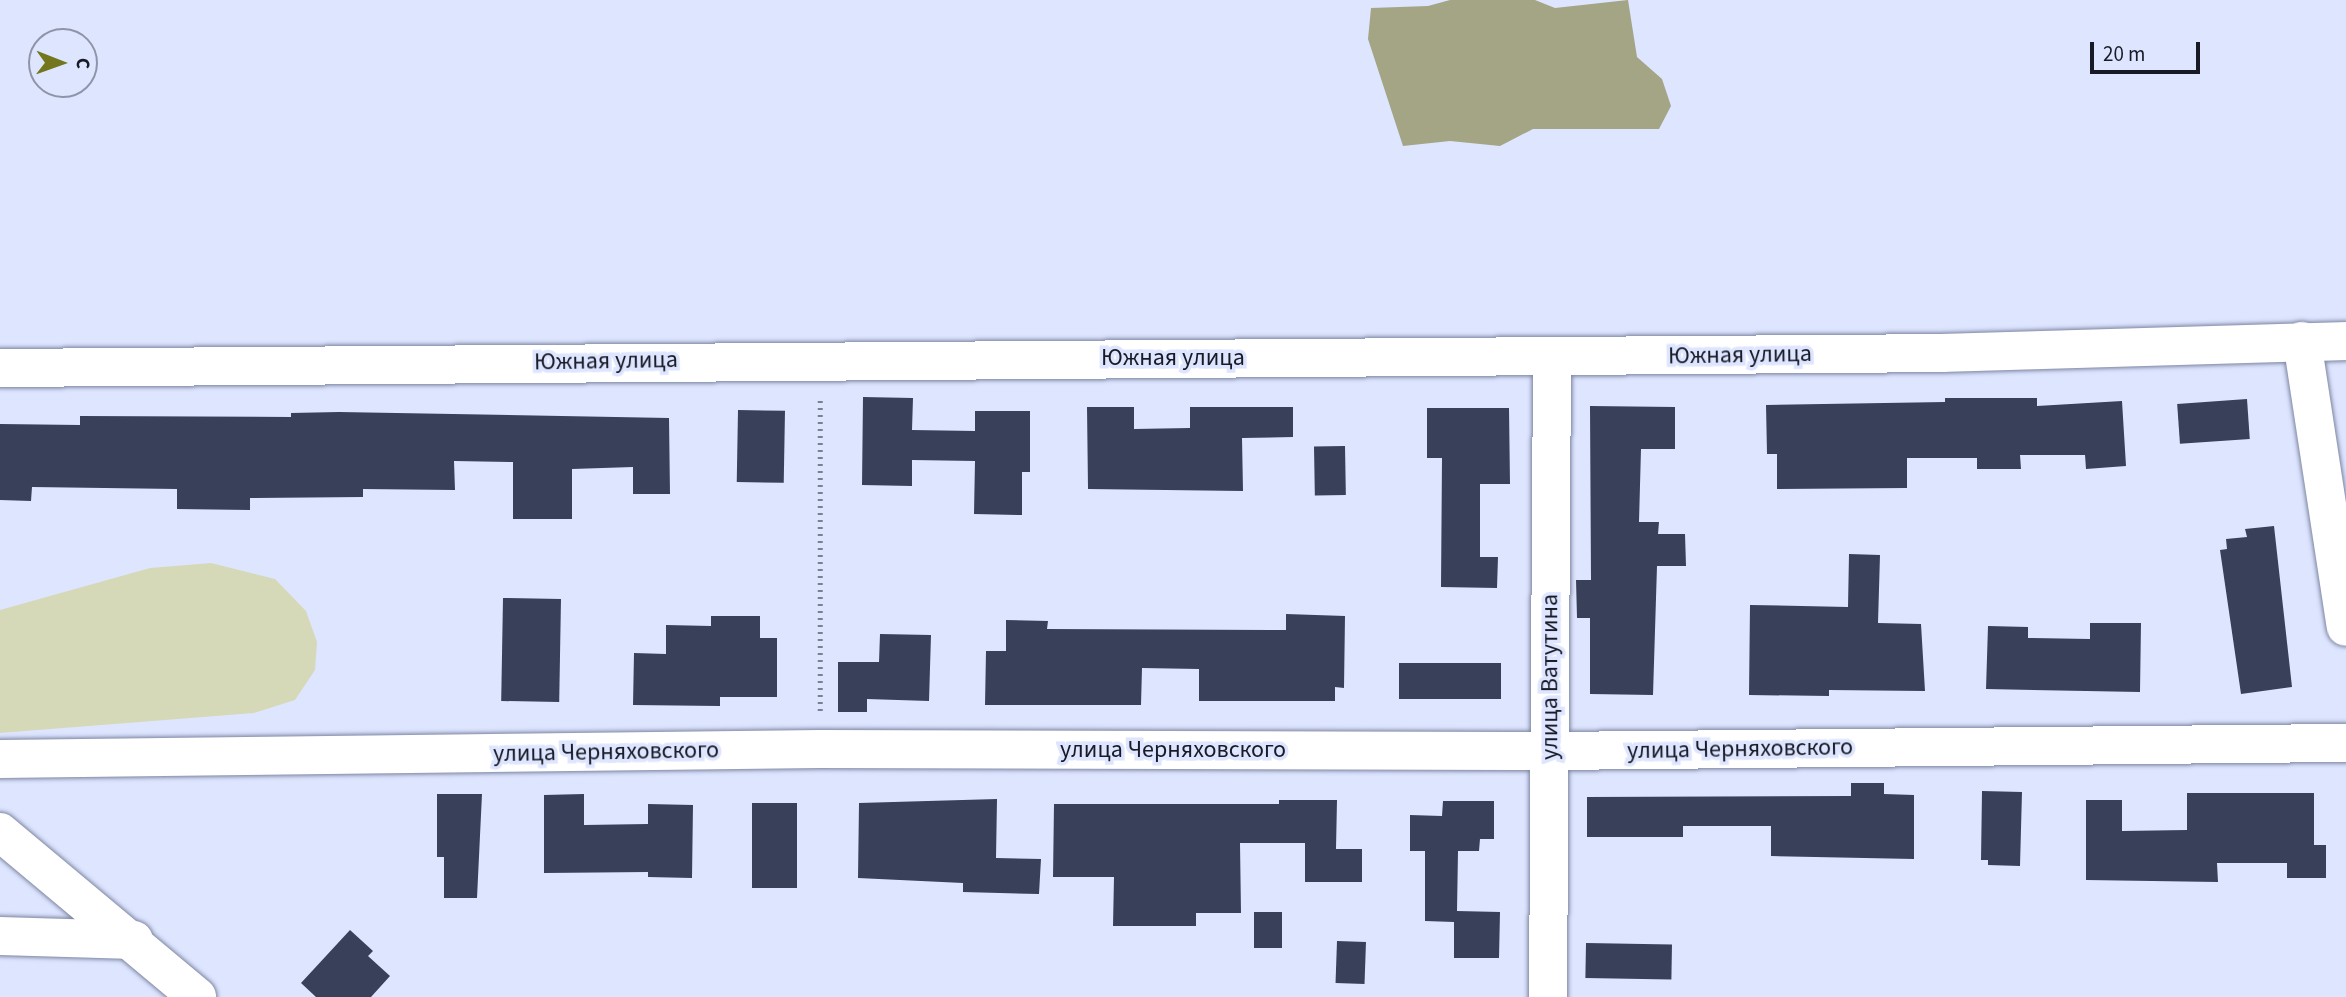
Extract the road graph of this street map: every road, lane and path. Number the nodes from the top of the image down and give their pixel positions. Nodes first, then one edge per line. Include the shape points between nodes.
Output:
1 (2302, 341) junction
2 (2346, 341) edge
3 (1552, 357) junction
4 (820, 359) junction
5 (0, 368) edge
6 (2346, 627) edge
7 (2346, 743) edge
8 (820, 749) junction
9 (1550, 751) junction
10 (0, 759) edge
11 (0, 832) edge
12 (0, 936) edge
13 (134, 940) junction
14 (197, 997) edge
15 (1548, 997) edge

1 - 2 street, Южная улица
1 - 3 street, Южная улица via 1943,353
1 - 6 street
3 - 4 street, Южная улица
3 - 9 street, улица Ватутина
4 - 5 street, Южная улица
4 - 8 path
7 - 9 street, улица Черняховского
8 - 9 street, улица Черняховского
8 - 10 street, улица Черняховского
9 - 15 street, улица Ватутина
11 - 13 street
12 - 13 street
13 - 14 street

